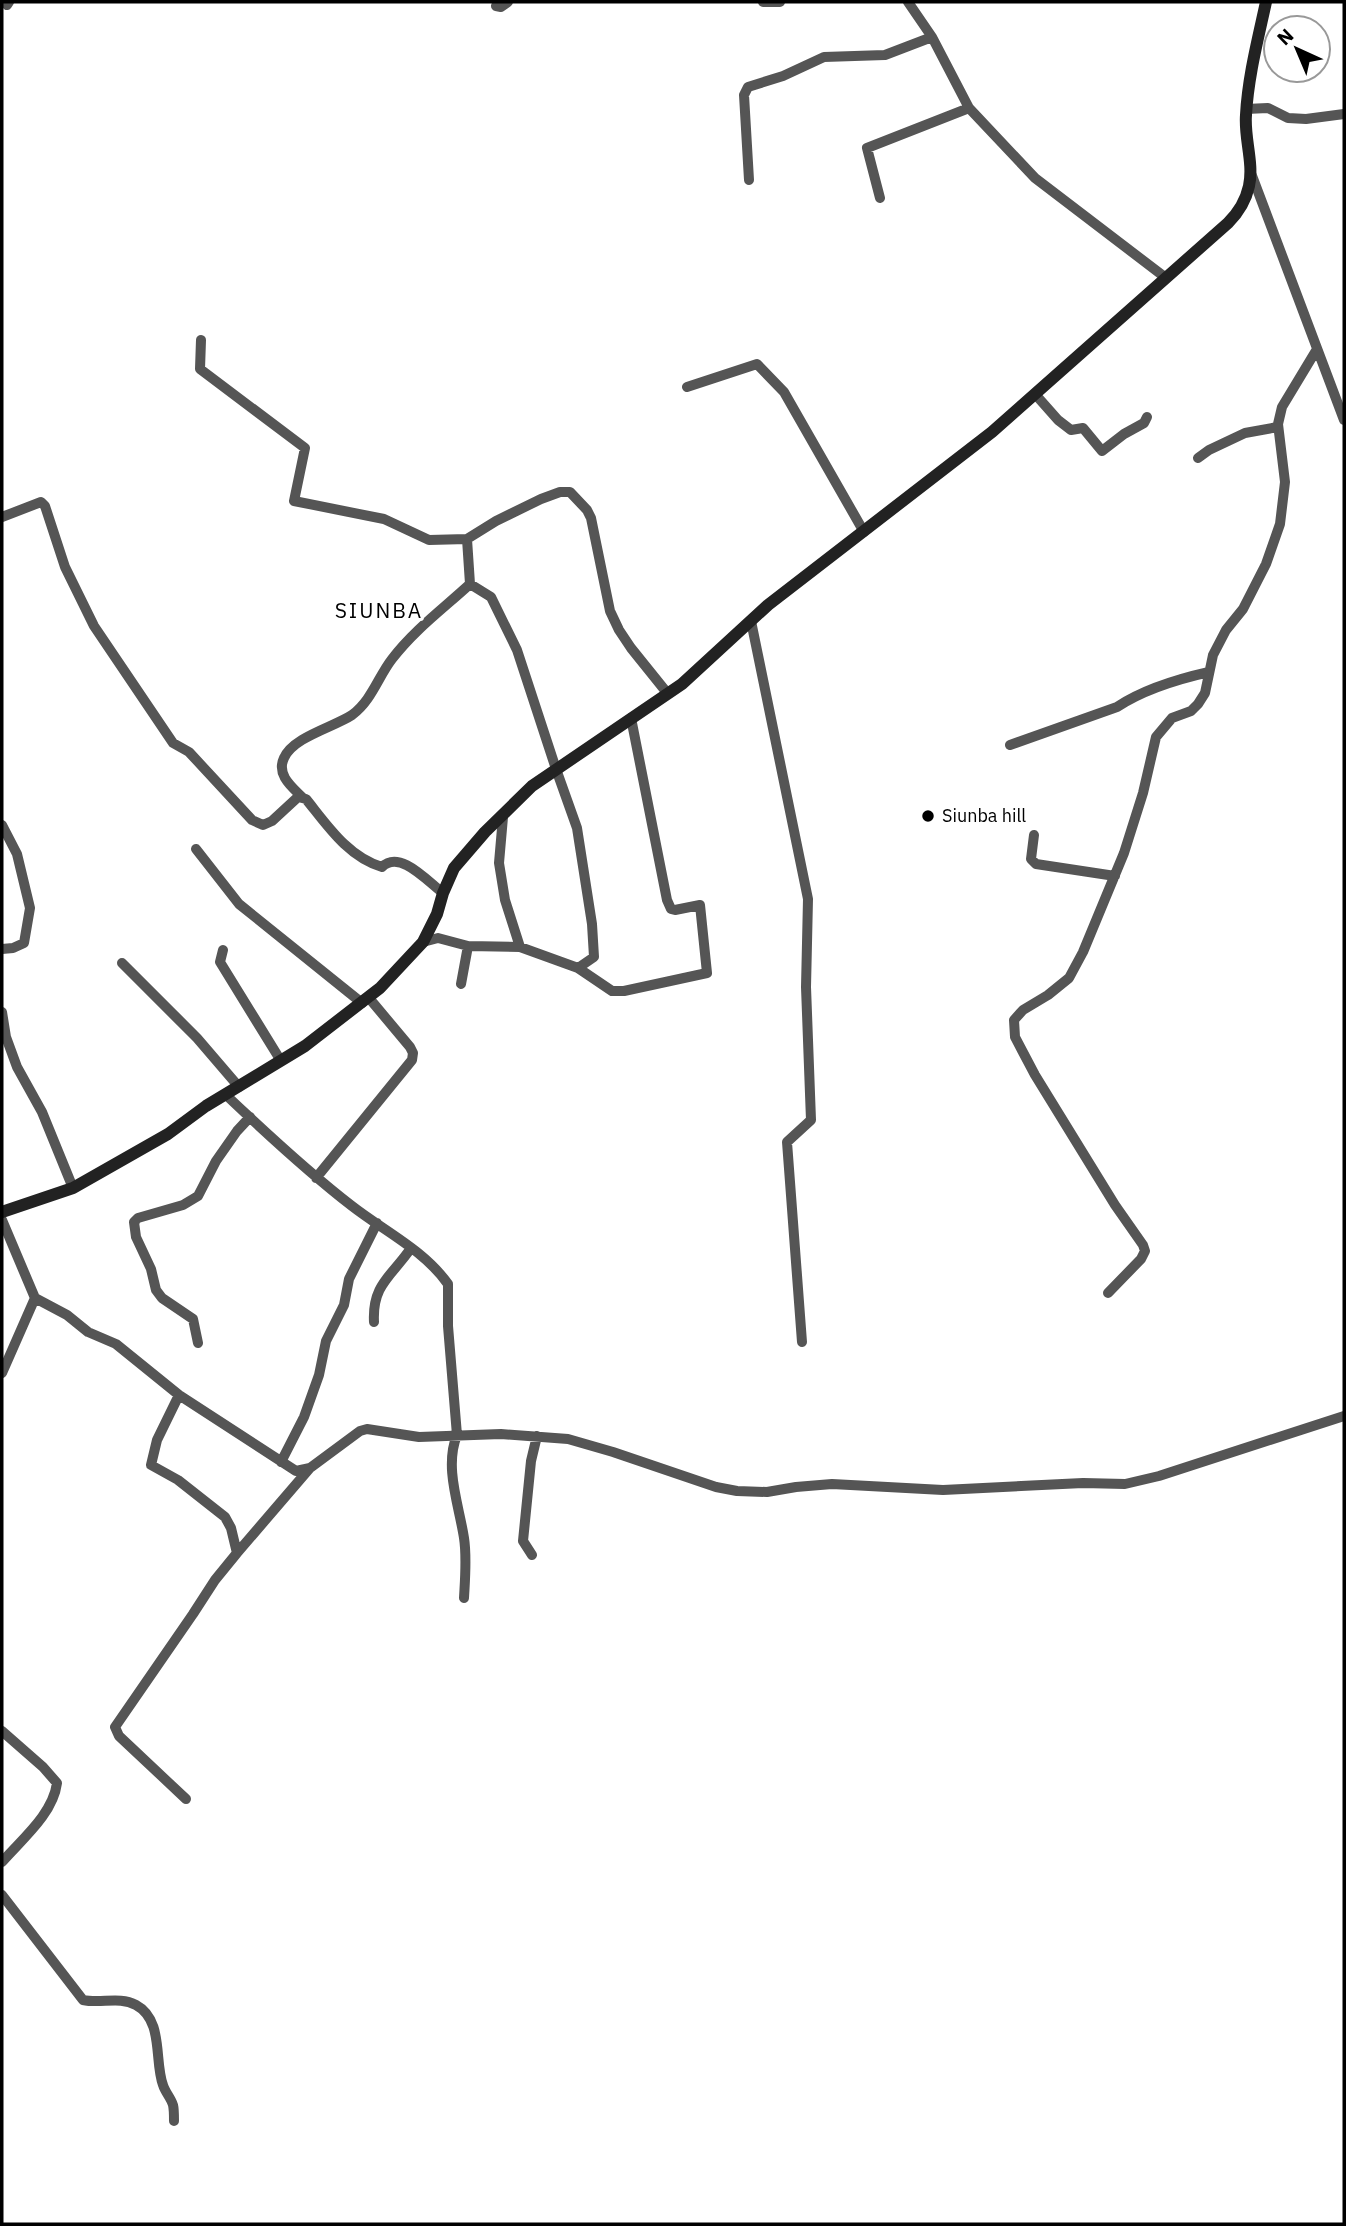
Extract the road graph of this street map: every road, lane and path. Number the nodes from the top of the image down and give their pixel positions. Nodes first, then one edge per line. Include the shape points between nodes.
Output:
1 (508, 2) edge
2 (763, 2) edge
3 (780, 2) edge
4 (908, 2) edge
5 (1266, 2) edge
6 (496, 6) dead end
7 (932, 37) junction
8 (969, 108) junction
9 (1247, 109) junction
10 (1344, 114) edge
11 (1251, 173) junction
12 (749, 180) dead end
13 (880, 198) dead end
14 (1166, 278) junction
15 (201, 340) dead end
16 (1317, 349) junction
17 (687, 387) dead end
18 (1035, 394) junction
19 (1147, 417) dead end
20 (1344, 419) edge
21 (1278, 427) junction
22 (1198, 458) dead end
23 (2, 517) edge
24 (864, 532) junction
25 (467, 539) junction
26 (470, 584) junction
27 (751, 621) junction
28 (1209, 672) junction
29 (668, 694) junction
30 (631, 718) junction
31 (1010, 745) dead end
32 (555, 769) junction
33 (304, 798) junction
34 (503, 817) junction
35 (2, 825) edge
36 (1034, 835) dead end
37 (196, 849) dead end
38 (1115, 876) junction
39 (443, 893) junction
40 (423, 942) junction
41 (468, 946) junction
42 (520, 947) junction
43 (2, 949) edge
44 (223, 950) dead end
45 (122, 963) dead end
46 (578, 968) junction
47 (461, 984) dead end
48 (365, 1000) junction
49 (2, 1012) edge
50 (281, 1061) junction
51 (239, 1087) junction
52 (226, 1095) junction
53 (250, 1117) junction
54 (316, 1178) junction
55 (73, 1188) junction
56 (2, 1212) edge
57 (2, 1220) edge
58 (377, 1223) junction
59 (411, 1248) junction
60 (1108, 1293) dead end
61 (35, 1298) junction
62 (374, 1322) dead end
63 (802, 1342) dead end
64 (198, 1343) dead end
65 (2, 1373) edge
66 (178, 1395) junction
67 (1344, 1416) edge
68 (457, 1435) junction
69 (537, 1436) junction
70 (281, 1462) junction
71 (310, 1468) junction
72 (237, 1553) junction
73 (532, 1555) dead end
74 (464, 1598) dead end
75 (2, 1731) edge
76 (186, 1799) dead end
77 (2, 1862) edge
78 (2, 1895) edge
79 (174, 2121) dead end

1 - 6 street
2 - 3 street
4 - 7 street
5 - 9 street
7 - 8 street
7 - 12 street via 885,55 824,57 748,87 744,95
8 - 13 street via 867,148
8 - 14 street via 1035,178
9 - 10 street via 1268,108 1288,118 1306,119
9 - 11 street
11 - 14 street via 1236,215
11 - 16 street
14 - 18 street
15 - 25 street via 200,369 305,448 294,501 384,519 429,540
16 - 20 street
16 - 21 street via 1282,407
17 - 24 street via 757,364 784,392
18 - 19 street via 1065,426 1083,428 1102,451
18 - 24 street
21 - 22 street via 1245,433
21 - 28 street via 1285,482 1280,524 1266,564 1243,610 1226,630
23 - 33 street via 33,504 45,506 65,567 94,626 173,743 189,752 252,820 263,825 298,797
24 - 27 street
25 - 26 street
25 - 29 street via 541,499 570,492 591,518 610,611 619,630
26 - 32 street via 491,597 517,650
26 - 33 street via 391,660 366,702 351,716 312,735 283,758 282,773
27 - 29 street
27 - 63 street via 808,899 811,1120 786,1143
28 - 31 street via 1181,678 1117,707
28 - 38 street via 1198,704 1172,719 1156,737
29 - 30 street
30 - 32 street
30 - 46 street via 667,900 675,911 700,905 707,973 624,991 612,990
32 - 34 street via 531,786
32 - 46 street via 577,828 592,924 594,957
33 - 39 street via 337,838 367,862 382,867 394,860 405,863
34 - 39 street via 454,868
34 - 42 street via 499,863
35 - 43 street via 17,853 30,908 24,943
36 - 38 street via 1031,859 1036,864
37 - 48 street via 239,904
38 - 60 street via 1069,978 1014,1020 1015,1037 1035,1076 1143,1245 1141,1259
39 - 40 street
40 - 41 street via 438,938
40 - 48 street
41 - 42 street
41 - 47 street
42 - 46 street
44 - 50 street via 220,962
45 - 51 street
48 - 50 street
48 - 54 street via 410,1047 412,1060
49 - 55 street via 17,1067 43,1112
50 - 51 street
51 - 52 street
52 - 53 street
52 - 55 street via 168,1135
53 - 54 street
53 - 64 street via 216,1161 198,1196 134,1222 156,1290 193,1319
54 - 58 street
55 - 56 street
57 - 61 street
58 - 59 street
58 - 70 street via 349,1279 304,1417
59 - 62 street via 377,1293
59 - 68 street via 449,1288
61 - 65 street
61 - 66 street via 116,1344
66 - 70 street
66 - 72 street via 151,1465 225,1517
67 - 69 street via 1125,1484 943,1490 832,1484 737,1491 594,1445
68 - 69 street
68 - 71 street via 419,1437 367,1429
68 - 74 street via 452,1448 455,1494 465,1539
69 - 73 street via 523,1541
70 - 71 street via 296,1471
71 - 72 street
72 - 76 street via 115,1727
75 - 77 street via 57,1783 48,1809
78 - 79 street via 83,2000 122,2000 146,2014 158,2046 162,2085 173,2105

